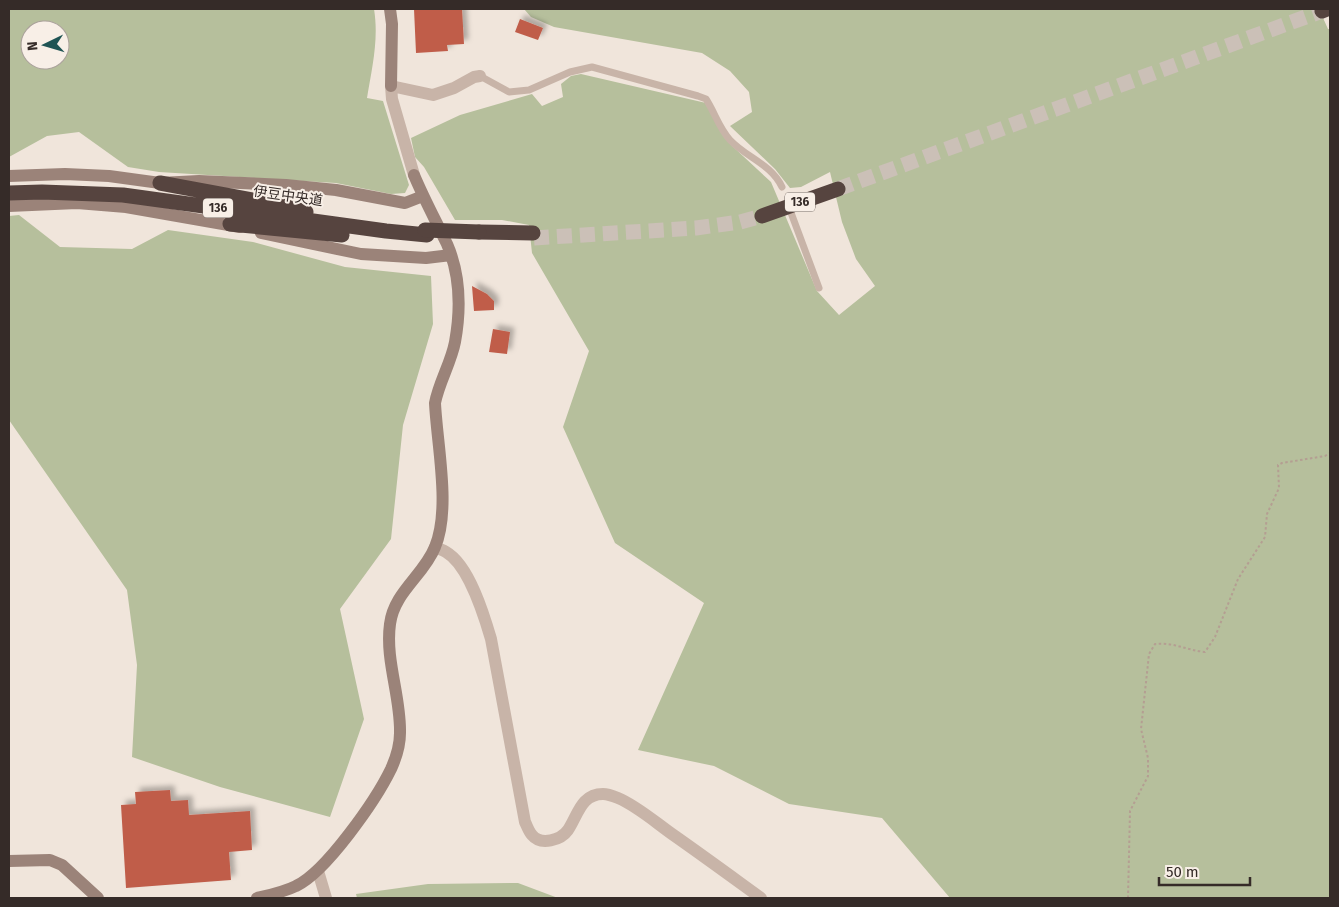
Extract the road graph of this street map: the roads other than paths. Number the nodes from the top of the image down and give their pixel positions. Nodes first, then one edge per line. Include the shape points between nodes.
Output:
1 (390, 9) edge
2 (480, 76) joint
3 (391, 86) junction
4 (9, 176) edge
5 (160, 183) junction
6 (836, 185) tunnel mouth
7 (9, 188) edge
8 (782, 188) dead end
9 (9, 193) edge
10 (423, 196) junction
11 (9, 206) edge
12 (790, 210) dead end
13 (761, 213) tunnel mouth
14 (334, 219) junction
15 (230, 224) junction
16 (423, 233) junction
17 (534, 235) tunnel mouth
18 (451, 255) junction
19 (819, 288) dead end
20 (435, 547) junction
21 (9, 861) edge
22 (318, 871) junction
23 (98, 898) edge
24 (256, 898) edge
25 (326, 898) edge
26 (761, 898) edge

1 - 3 street
2 - 3 street via 433,95
2 - 8 lane via 509,92 530,90 570,72 592,67 698,96 706,99 730,140 769,169
3 - 10 street via 414,175
4 - 5 street via 109,176
5 - 10 street via 199,181 304,187 405,203
5 - 14 highway
6 - 13 highway, 136
7 - 14 highway, 伊豆中央道 / 136 via 60,184 140,191
9 - 16 highway, 伊豆中央道 / 136 via 123,195
10 - 18 street
11 - 15 street via 77,203 126,207
12 - 19 lane
14 - 16 highway, 伊豆中央道 / 136
15 - 16 highway via 343,236 388,238
15 - 18 street via 361,254 426,258
16 - 17 highway, 伊豆中央道 / 136, bridge
18 - 20 street via 457,280 458,316 455,344 437,392 443,506
20 - 22 street via 426,564 401,594 390,624 389,644 400,734 392,768 338,848
20 - 26 street via 447,552 460,564 486,619 525,822 532,836 552,841 560,838 588,798 611,795 650,818
21 - 23 street via 50,860 62,865
22 - 24 street via 297,886
22 - 25 street

